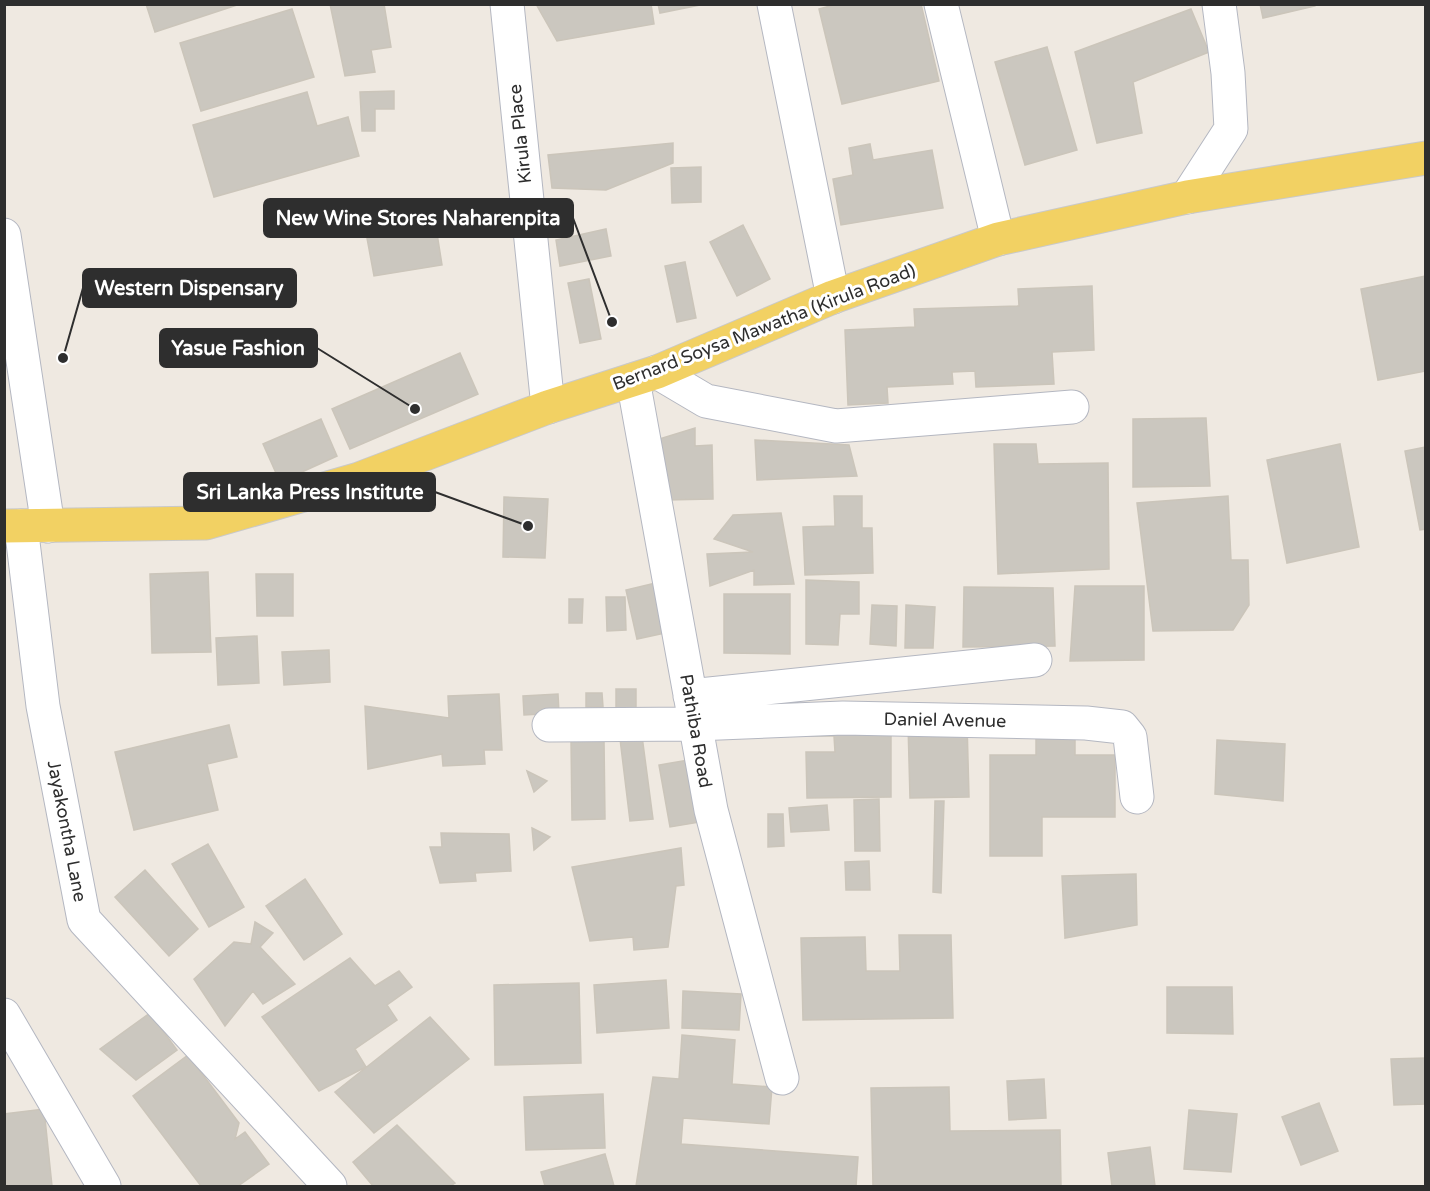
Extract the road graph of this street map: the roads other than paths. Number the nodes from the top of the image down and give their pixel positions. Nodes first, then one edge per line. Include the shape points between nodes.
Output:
1 (507, 4) edge
2 (774, 4) edge
3 (941, 4) edge
4 (1204, 4) edge
5 (1219, 4) edge
6 (1228, 73) junction
7 (1425, 158) edge
8 (1187, 196) junction
9 (4, 236) edge
10 (998, 239) junction
11 (833, 297) junction
12 (645, 376) junction
13 (1072, 407) dead end
14 (548, 408) junction
15 (24, 526) edge
16 (1035, 660) dead end
17 (692, 710) junction
18 (549, 725) dead end
19 (1137, 797) dead end
20 (4, 1015) edge
21 (782, 1078) dead end
22 (104, 1186) edge
23 (330, 1186) edge

1 - 14 street, Kirula Place
2 - 11 street
3 - 10 street
4 - 6 street
5 - 6 street
6 - 8 street via 1231,129
7 - 8 main road, Bernard Soysa Mawatha (Kirula Road)
8 - 10 main road, Bernard Soysa Mawatha (Kirula Road)
9 - 15 street, Jayakontha Lane
10 - 11 main road, Bernard Soysa Mawatha (Kirula Road)
11 - 12 main road, Bernard Soysa Mawatha (Kirula Road)
12 - 13 street via 706,401 836,426
12 - 14 main road, Bernard Soysa Mawatha (Kirula Road)
12 - 17 street, Pathiba Road
14 - 15 main road, Bernard Soysa Mawatha (Kirula Road) via 359,479 206,524
15 - 23 street, Jayakontha Lane via 43,706 84,920
16 - 17 street
17 - 18 street
17 - 19 street, Daniel Avenue via 1122,727 1130,737
17 - 21 street, Pathiba Road via 711,810
20 - 22 street

